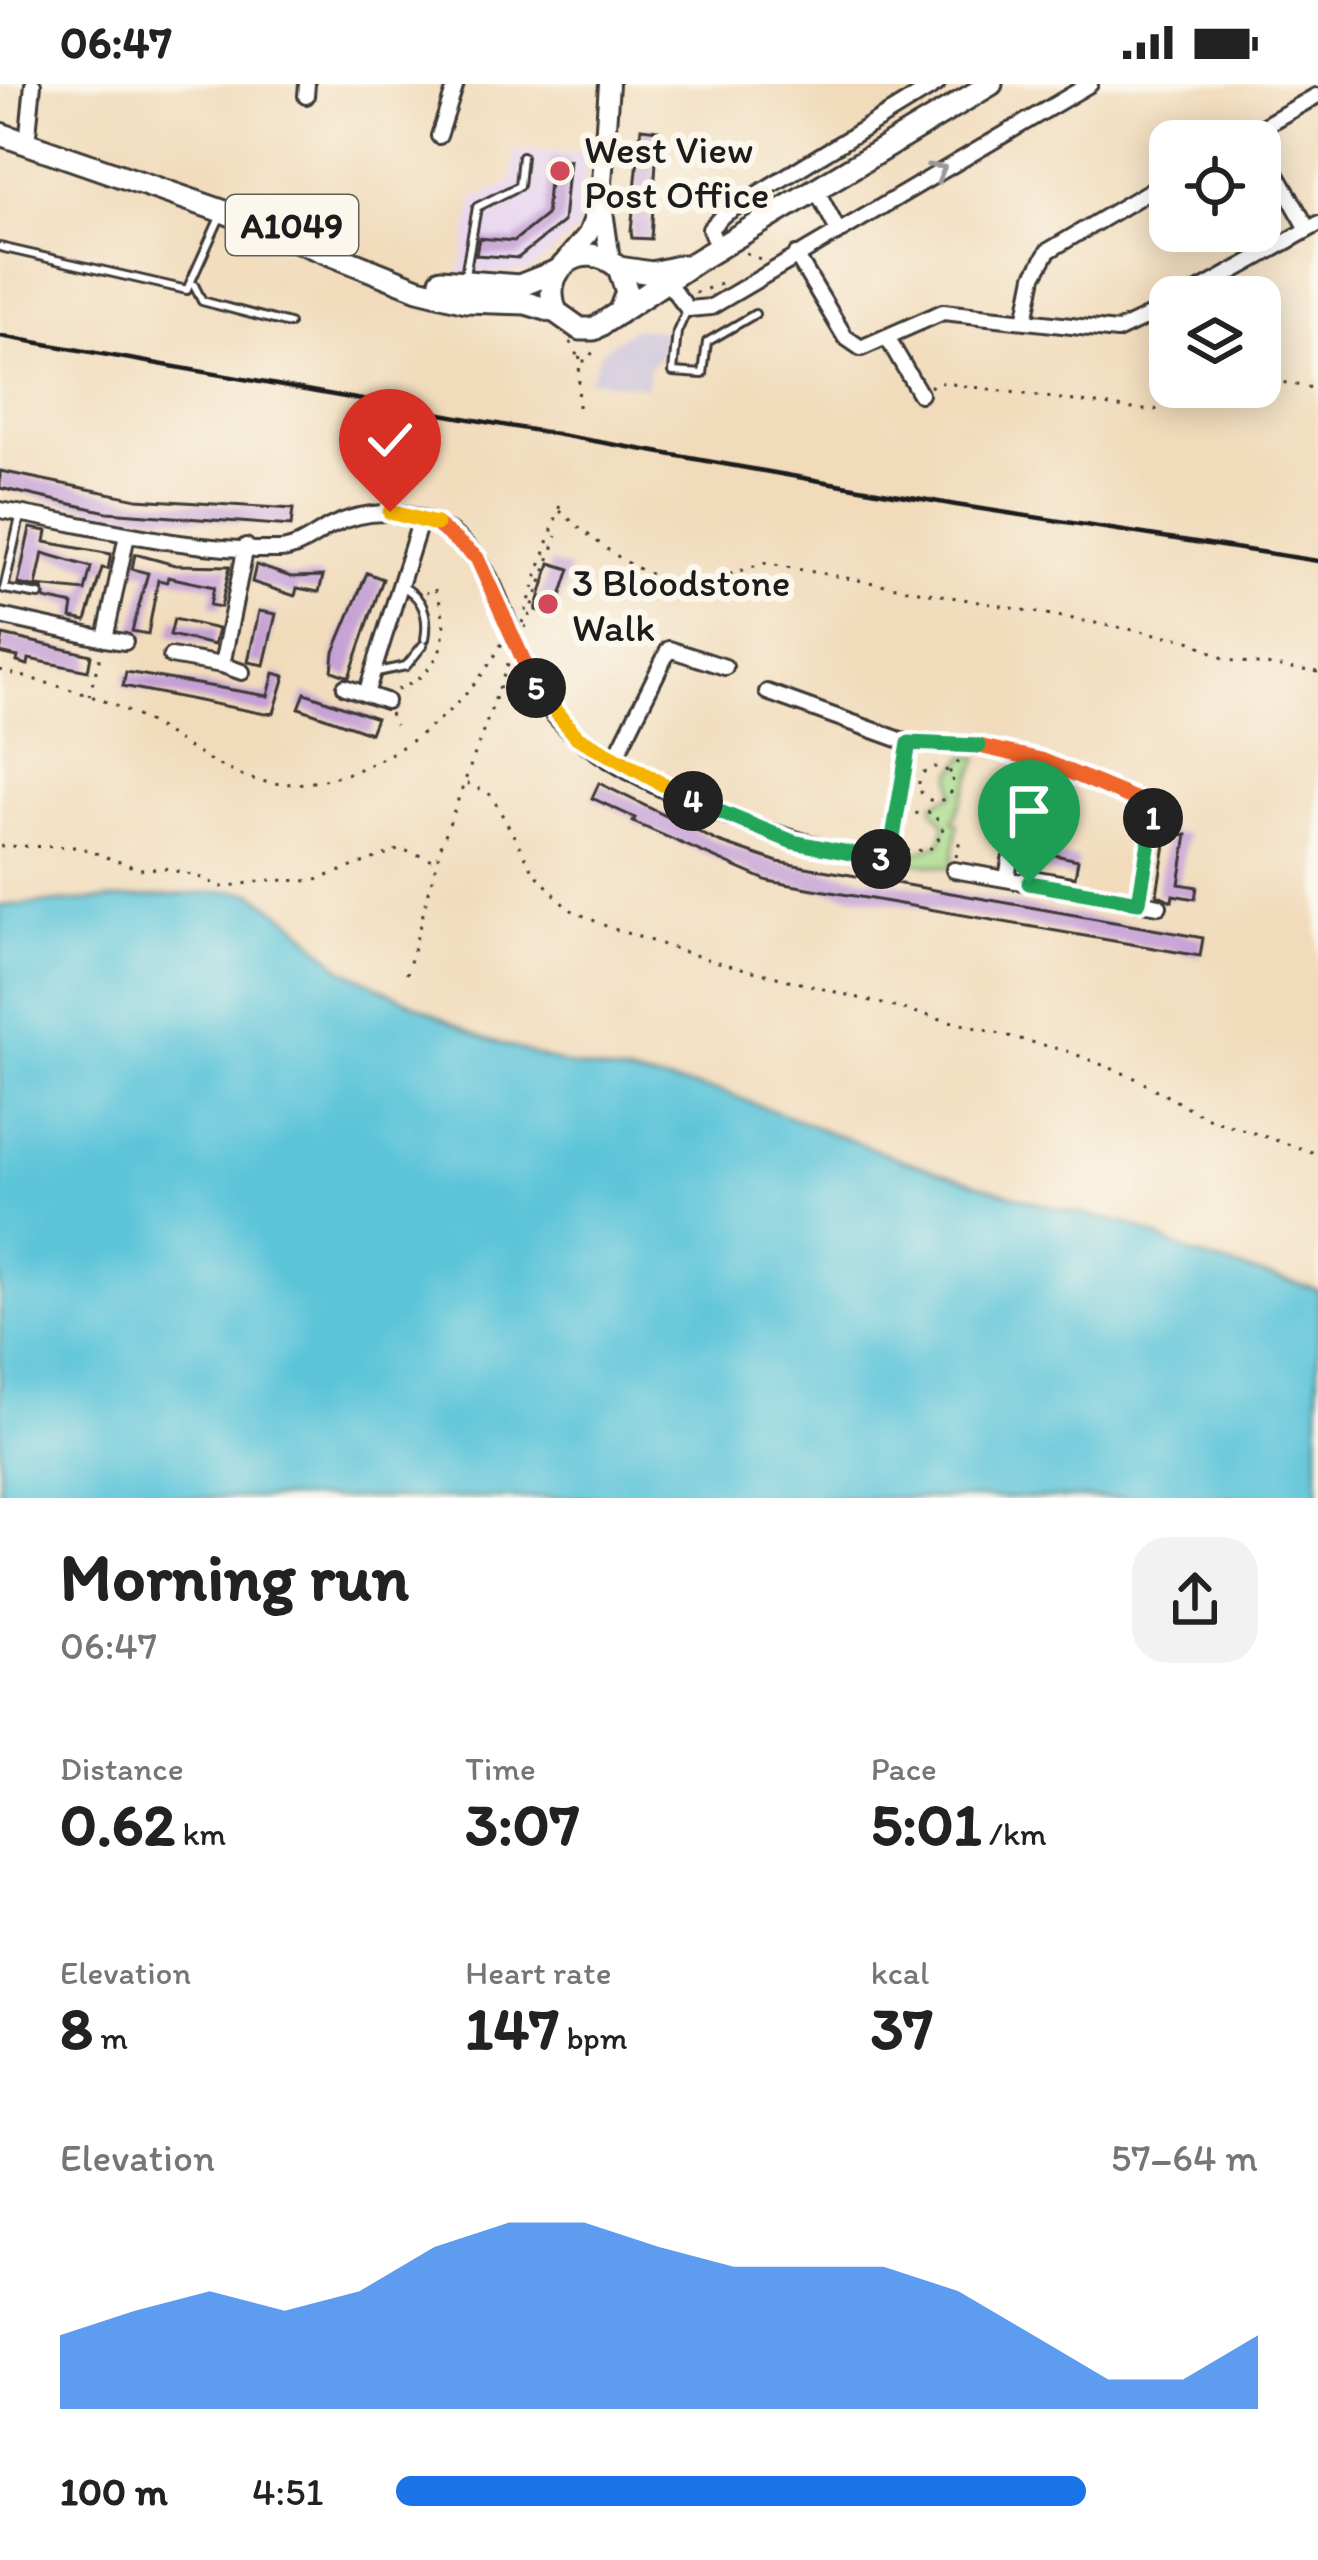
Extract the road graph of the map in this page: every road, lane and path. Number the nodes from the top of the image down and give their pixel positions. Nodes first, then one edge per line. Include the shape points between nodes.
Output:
1 (33, 84) edge
2 (456, 84) edge
3 (610, 84) edge
4 (937, 84) edge
5 (991, 84) edge
6 (1090, 84) edge
7 (1316, 96) edge
8 (449, 105) junction
9 (468, 110) dead end
10 (1281, 122) edge
11 (0, 130) edge
12 (28, 134) junction
13 (439, 136) dead end
14 (522, 156) dead end
15 (1281, 176) edge
16 (817, 189) junction
17 (1149, 191) edge
18 (601, 197) junction
19 (222, 211) junction
20 (1313, 226) edge
21 (837, 230) junction
22 (0, 247) edge
23 (718, 249) junction
24 (745, 252) dead end
25 (796, 255) junction
26 (768, 263) dead end
27 (615, 264) junction
28 (560, 267) junction
29 (1224, 276) edge
30 (663, 277) junction
31 (194, 285) junction
32 (463, 286) junction
33 (688, 309) junction
34 (556, 312) junction
35 (754, 314) dead end
36 (1149, 317) edge
37 (616, 318) junction
38 (1025, 321) junction
39 (290, 324) dead end
40 (580, 329) junction
41 (888, 339) junction
42 (1281, 382) edge
43 (1318, 389) edge
44 (920, 394) joint
45 (578, 407) dead end
46 (1159, 408) edge
47 (0, 510) edge
48 (21, 514) junction
49 (421, 519) junction
50 (127, 535) junction
51 (557, 536) dead end
52 (247, 546) junction
53 (403, 587) junction
54 (38, 595) dead end
55 (0, 616) edge
56 (104, 641) junction
57 (513, 643) junction
58 (131, 644) dead end
59 (171, 656) dead end
60 (222, 665) junction
61 (725, 667) dead end
62 (0, 670) edge
63 (373, 671) junction
64 (242, 672) dead end
65 (1318, 672) edge
66 (345, 687) dead end
67 (767, 692) dead end
68 (366, 694) junction
69 (88, 698) junction
70 (387, 703) joint
71 (395, 725) dead end
72 (909, 743) junction
73 (966, 753) dead end
74 (614, 760) junction
75 (949, 773) junction
76 (467, 783) junction
77 (933, 801) junction
78 (930, 811) junction
79 (903, 822) dead end
80 (961, 835) dead end
81 (905, 842) dead end
82 (0, 846) edge
83 (1010, 860) dead end
84 (437, 861) junction
85 (954, 870) joint
86 (1007, 879) junction
87 (1139, 902) junction
88 (1160, 906) dead end
89 (407, 974) dead end
90 (1318, 1154) edge

1 - 12 street
2 - 8 street
3 - 18 street
4 - 23 street via 723,214 710,230
5 - 16 main road
21 -> 6 street
7 - 10 street
8 - 9 street
8 - 13 street
11 - 12 main road, A1049
11 - 19 main road, A1049
12 - 32 main road, A1049
14 - 32 lane via 518,187 478,207
15 - 20 street
16 - 21 street
16 - 23 main road
17 - 38 street via 1048,251
18 - 27 street
18 - 28 street via 588,234
19 - 31 lane
19 - 34 main road, A1049 via 418,289
20 - 29 street
21 - 25 street
22 - 31 lane via 166,289
23 - 30 main road
24 - 26 path
25 - 33 street via 711,307
25 - 41 street via 852,345 871,348
27 - 28 main road via 588,254
27 - 30 main road
27 - 37 main road via 627,292
28 - 32 main road, A1049 via 518,286
28 - 34 main road via 550,293
30 - 33 street
30 - 37 main road
31 - 39 lane via 202,301
33 - 35 lane via 677,332 675,376 703,374 707,342
34 - 40 main road
36 - 38 street via 1118,331
37 - 40 main road
38 - 41 street via 943,312
40 - 45 path
41 - 44 street
42 - 43 path
44 - 46 path via 937,382
47 - 48 street
48 - 50 street
48 - 54 lane via 4,589
49 - 52 street via 367,514 294,547
49 - 53 street
49 - 57 street via 477,558
50 - 52 street
50 - 56 street
51 - 57 path
52 - 60 street
53 - 63 street
53 - 63 lane via 426,614 424,642 406,666
55 - 56 street
56 - 58 street
56 - 69 path
57 - 65 path via 560,508 592,538 655,575 696,583 764,563 1189,640 1227,661
57 - 69 path via 457,709 397,748 322,780 259,780
57 - 74 street via 547,707
57 - 76 path
59 - 60 street
60 - 64 street
61 - 74 street via 669,649
62 - 69 path
63 - 68 street
66 - 68 street
67 - 72 street
68 - 70 street
70 - 71 path
72 - 74 street via 889,861 749,826
72 - 87 street via 1013,752 1154,807
73 - 75 path
75 - 77 path via 951,794
75 - 77 path via 936,767 921,777 921,791
76 - 84 path
76 - 90 path via 491,795 534,872 567,908 608,927 1067,1052 1205,1117
77 - 78 path
78 - 79 path via 916,810
78 - 81 path via 943,824 939,843 923,851
80 - 85 path
82 - 84 path via 79,848 221,887 314,881 400,849
83 - 86 street
84 - 89 path
85 - 86 street
86 - 87 street
87 - 88 street

